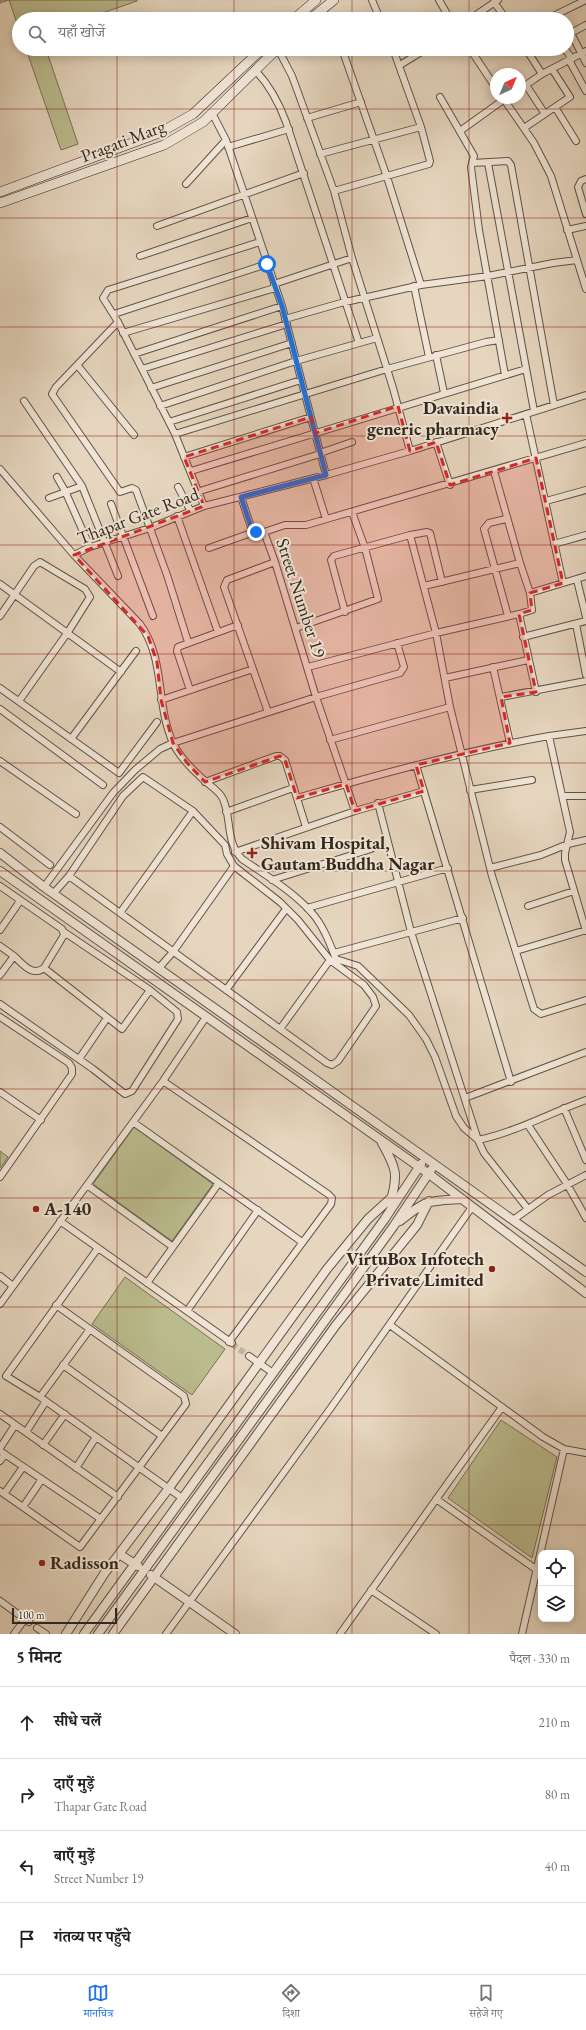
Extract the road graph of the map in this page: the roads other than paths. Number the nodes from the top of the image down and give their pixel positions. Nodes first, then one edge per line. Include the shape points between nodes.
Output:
1 (316, 0) edge
2 (372, 0) edge
3 (439, 0) edge
4 (586, 0) edge
5 (496, 1) edge
6 (328, 3) edge
7 (302, 12) edge
8 (318, 12) edge
9 (377, 12) edge
10 (446, 12) edge
11 (480, 12) edge
12 (502, 12) edge
13 (561, 12) edge
14 (586, 24) edge
15 (574, 31) edge
16 (574, 40) edge
17 (584, 53) edge
18 (255, 56) edge
19 (270, 56) edge
20 (281, 56) edge
21 (345, 56) edge
22 (396, 56) edge
23 (415, 56) edge
24 (475, 56) edge
25 (530, 56) edge
26 (569, 56) edge
27 (571, 59) junction
28 (586, 63) edge
29 (400, 65) junction
30 (552, 69) junction
31 (256, 71) junction
32 (542, 74) junction
33 (490, 79) edge
34 (526, 85) joint
35 (586, 91) edge
36 (440, 96) dead end
37 (361, 102) junction
38 (496, 104) edge
39 (508, 104) edge
40 (555, 107) junction
41 (212, 113) junction
42 (545, 114) junction
43 (307, 118) junction
44 (422, 126) junction
45 (524, 128) junction
46 (289, 129) junction
47 (460, 131) junction
48 (374, 139) junction
49 (226, 140) junction
50 (576, 141) dead end
51 (228, 147) junction
52 (320, 154) junction
53 (488, 163) junction
54 (472, 164) junction
55 (304, 173) junction
56 (387, 177) junction
57 (586, 179) edge
58 (186, 184) dead end
59 (0, 192) edge
60 (334, 192) junction
61 (243, 194) junction
62 (0, 203) edge
63 (586, 214) edge
64 (252, 218) junction
65 (157, 226) dead end
66 (586, 226) edge
67 (567, 230) junction
68 (260, 242) junction
69 (140, 256) dead end
70 (352, 258) junction
71 (577, 260) junction
72 (267, 264) junction
73 (334, 264) junction
74 (530, 267) junction
75 (509, 272) junction
76 (488, 276) junction
77 (421, 285) junction
78 (275, 286) junction
79 (414, 286) junction
80 (586, 289) edge
81 (366, 297) junction
82 (347, 302) junction
83 (282, 306) junction
84 (114, 314) junction
85 (286, 321) junction
86 (118, 322) junction
87 (124, 333) junction
88 (377, 338) junction
89 (499, 340) junction
90 (292, 343) junction
91 (359, 343) junction
92 (134, 354) junction
93 (436, 355) junction
94 (429, 357) junction
95 (296, 361) junction
96 (78, 366) junction
97 (142, 369) junction
98 (387, 369) junction
99 (526, 369) junction
100 (505, 375) junction
101 (301, 380) junction
102 (151, 388) junction
103 (444, 393) junction
104 (586, 395) edge
105 (304, 396) junction
106 (24, 401) dead end
107 (554, 405) junction
108 (160, 406) junction
109 (398, 406) junction
110 (534, 411) junction
111 (526, 414) junction
112 (311, 417) junction
113 (169, 422) junction
114 (316, 433) junction
115 (176, 434) junction
116 (134, 435) dead end
117 (352, 442) dead end
118 (436, 442) junction
119 (586, 443) edge
120 (410, 451) junction
121 (320, 453) junction
122 (184, 457) junction
123 (536, 458) junction
124 (0, 469) edge
125 (191, 471) junction
126 (494, 472) junction
127 (326, 475) junction
128 (57, 477) dead end
129 (314, 478) junction
130 (450, 484) junction
131 (82, 486) junction
132 (178, 487) dead end
133 (586, 490) edge
134 (65, 491) junction
135 (200, 491) junction
136 (241, 497) junction
137 (49, 498) dead end
138 (546, 501) junction
139 (111, 504) dead end
140 (204, 506) junction
141 (190, 510) junction
142 (352, 512) junction
143 (177, 516) junction
144 (326, 519) junction
145 (506, 519) junction
146 (150, 528) junction
147 (254, 532) junction
148 (264, 532) junction
149 (123, 535) junction
150 (586, 535) edge
151 (410, 536) junction
152 (106, 541) junction
153 (554, 544) junction
154 (90, 547) junction
155 (209, 548) dead end
156 (365, 548) junction
157 (74, 554) junction
158 (275, 562) junction
159 (520, 563) junction
160 (496, 568) junction
161 (118, 576) dead end
162 (586, 576) edge
163 (577, 580) junction
164 (442, 582) junction
165 (563, 583) junction
166 (0, 584) edge
167 (424, 586) junction
168 (530, 593) junction
169 (15, 595) junction
170 (345, 612) junction
171 (519, 614) junction
172 (0, 616) edge
173 (153, 616) dead end
174 (508, 616) junction
175 (586, 617) edge
176 (586, 621) edge
177 (576, 624) junction
178 (238, 625) junction
179 (296, 628) junction
180 (68, 632) junction
181 (218, 632) junction
182 (436, 632) junction
183 (523, 637) junction
184 (188, 642) junction
185 (397, 643) junction
186 (136, 651) dead end
187 (528, 660) junction
188 (585, 663) edge
189 (308, 667) junction
190 (493, 667) junction
191 (253, 669) junction
192 (121, 672) junction
193 (586, 676) edge
194 (445, 678) junction
195 (586, 681) edge
196 (0, 688) edge
197 (190, 690) junction
198 (536, 692) junction
199 (316, 697) junction
200 (501, 698) junction
201 (161, 700) junction
202 (19, 701) junction
203 (450, 707) junction
204 (0, 709) edge
205 (268, 712) junction
206 (157, 722) dead end
207 (586, 731) edge
208 (549, 736) junction
209 (71, 739) junction
210 (330, 740) junction
211 (173, 742) junction
212 (510, 743) junction
213 (462, 755) junction
214 (0, 761) edge
215 (416, 765) junction
216 (532, 780) dead end
217 (206, 782) junction
218 (346, 784) junction
219 (103, 785) dead end
220 (293, 788) junction
221 (470, 790) junction
222 (424, 791) junction
223 (563, 796) junction
224 (586, 796) edge
225 (297, 798) junction
226 (378, 804) junction
227 (355, 811) junction
228 (193, 812) junction
229 (226, 812) junction
230 (76, 814) dead end
231 (306, 827) junction
232 (0, 828) edge
233 (586, 840) edge
234 (568, 844) junction
235 (371, 849) dead end
236 (235, 852) junction
237 (0, 853) edge
238 (50, 865) dead end
239 (234, 866) junction
240 (448, 868) junction
241 (490, 868) junction
242 (0, 871) edge
243 (69, 876) junction
244 (272, 880) junction
245 (398, 881) junction
246 (0, 886) edge
247 (44, 887) junction
248 (574, 891) junction
249 (53, 894) junction
250 (20, 901) junction
251 (528, 906) dead end
252 (307, 908) junction
253 (286, 909) junction
254 (120, 913) junction
255 (584, 916) edge
256 (463, 918) junction
257 (0, 930) edge
258 (586, 931) edge
259 (64, 932) junction
260 (411, 932) junction
261 (0, 946) edge
262 (173, 952) junction
263 (516, 952) junction
264 (334, 953) junction
265 (14, 956) junction
266 (330, 960) junction
267 (44, 968) junction
268 (158, 969) junction
269 (0, 975) edge
270 (150, 990) junction
271 (226, 990) junction
272 (198, 997) junction
273 (586, 1000) edge
274 (0, 1004) edge
275 (191, 1006) junction
276 (0, 1017) edge
277 (206, 1017) junction
278 (107, 1018) junction
279 (280, 1029) junction
280 (586, 1052) edge
281 (79, 1059) junction
282 (163, 1081) junction
283 (511, 1082) junction
284 (0, 1092) edge
285 (465, 1098) junction
286 (586, 1100) edge
287 (564, 1108) junction
288 (41, 1120) junction
289 (133, 1122) junction
290 (528, 1125) junction
291 (380, 1139) junction
292 (478, 1140) junction
293 (425, 1159) junction
294 (586, 1160) edge
295 (434, 1166) junction
296 (419, 1167) junction
297 (428, 1174) junction
298 (586, 1175) edge
299 (0, 1177) edge
300 (218, 1182) junction
301 (567, 1184) junction
302 (87, 1185) junction
303 (391, 1198) junction
304 (462, 1199) junction
305 (429, 1201) junction
306 (472, 1207) junction
307 (528, 1209) junction
308 (258, 1210) junction
309 (586, 1218) edge
310 (384, 1220) junction
311 (513, 1220) junction
312 (60, 1221) junction
313 (393, 1227) junction
314 (302, 1242) junction
315 (173, 1247) junction
316 (98, 1248) junction
317 (586, 1272) edge
318 (0, 1276) edge
319 (147, 1283) junction
320 (14, 1286) junction
321 (586, 1293) edge
322 (0, 1304) edge
323 (56, 1305) junction
324 (187, 1311) junction
325 (390, 1325) junction
326 (90, 1329) junction
327 (250, 1356) tunnel mouth
328 (259, 1362) junction
329 (64, 1365) junction
330 (273, 1373) junction
331 (40, 1397) junction
332 (46, 1401) junction
333 (502, 1407) junction
334 (0, 1414) edge
335 (65, 1414) junction
336 (15, 1425) junction
337 (26, 1432) junction
338 (162, 1436) junction
339 (96, 1437) junction
340 (44, 1445) junction
341 (564, 1449) junction
342 (2, 1451) edge
343 (586, 1453) edge
344 (0, 1461) edge
345 (23, 1467) junction
346 (139, 1467) junction
347 (76, 1468) junction
348 (42, 1479) junction
349 (169, 1488) junction
350 (2, 1492) edge
351 (118, 1497) junction
352 (182, 1498) junction
353 (436, 1499) junction
354 (23, 1507) junction
355 (101, 1519) junction
356 (119, 1554) junction
357 (135, 1564) junction
358 (144, 1570) junction
359 (537, 1570) junction
360 (154, 1577) junction
361 (371, 1590) junction
362 (0, 1601) edge
363 (189, 1602) junction
364 (38, 1628) dead end
365 (14, 1634) edge
366 (46, 1634) edge
367 (66, 1634) edge
368 (84, 1634) edge
369 (98, 1634) edge
370 (113, 1634) edge
371 (166, 1634) edge
372 (236, 1634) edge
373 (340, 1634) edge
374 (436, 1634) edge
375 (522, 1634) edge

1 - 7 main road
2 - 9 street
3 - 10 street
4 - 13 street
5 - 11 street
5 - 12 street
6 - 8 main road
14 - 15 street
16 - 17 street
17 - 27 street
17 - 28 street
18 - 59 main road, Pragati Marg via 193,114 159,133
19 - 31 main road, Pragati Marg
20 - 43 street via 292,76
21 - 37 street
22 - 29 street
23 - 29 street
24 - 33 street
25 - 32 street
26 - 27 street
27 - 30 street
27 - 35 street
29 - 44 street
30 - 32 street
30 - 40 street via 570,97
31 - 41 main road, Pragati Marg
31 - 46 street via 278,102
32 - 34 street
34 - 42 street
36 - 47 street
37 - 43 street
37 - 48 street
38 - 47 street
39 - 45 street
40 - 42 street
40 - 50 street
41 - 49 street
41 - 62 main road, Pragati Marg via 164,145
42 - 45 street
43 - 52 street
44 - 48 street
44 - 56 street via 429,164
45 - 67 street via 551,176
46 - 51 street
46 - 55 street
47 - 54 street via 473,153
48 - 52 street
48 - 56 street
49 - 51 street
49 - 58 street
51 - 61 street
52 - 60 street
53 - 54 street
53 - 74 street via 508,161 511,165
53 - 75 street
54 - 76 street via 477,214
55 - 61 street
55 - 73 street
56 - 60 street
56 - 77 street
57 - 63 street via 581,181 578,187
60 - 70 street
61 - 64 street
61 - 65 street
64 - 68 street
64 - 69 street
66 - 67 street
67 - 71 street
68 - 72 street
68 - 84 street via 108,290 103,298
70 - 73 street
70 - 81 street
71 - 74 street
71 - 80 street
72 - 78 street
72 - 84 street
73 - 78 street
73 - 82 street
74 - 75 street
74 - 107 street
75 - 76 street
75 - 99 street
76 - 77 street
76 - 89 street
77 - 79 street
78 - 83 street
78 - 87 street
79 - 81 street
79 - 94 street
81 - 82 street
81 - 88 street
82 - 85 street
82 - 91 street
83 - 85 street
83 - 92 street
84 - 86 street
85 - 90 street
85 - 97 street
86 - 87 street
86 - 96 street
87 - 92 street
88 - 91 street
88 - 98 street
89 - 93 street
89 - 100 street
90 - 95 street
90 - 102 street
91 - 95 street
92 - 97 street
93 - 94 street
93 - 103 street
94 - 98 street
95 - 101 street
95 - 108 street
96 - 116 street
96 - 146 street via 54,390 54,397 120,492 132,488 136,490
97 - 102 street
98 - 105 street
98 - 109 street
99 - 100 street
99 - 110 street
100 - 103 street
101 - 105 street
101 - 113 street
102 - 108 street
103 - 109 street
104 - 107 street, Thapar Gate Road
105 - 112 street
105 - 115 street
106 - 131 street
107 - 110 street, Thapar Gate Road
108 - 113 street
109 - 114 street
109 - 120 street
110 - 111 street, Thapar Gate Road
111 - 118 street, Thapar Gate Road
111 - 123 street
112 - 114 street
112 - 122 street
113 - 115 street
114 - 121 street
114 - 125 street
115 - 122 street
117 - 121 street
118 - 120 street, Thapar Gate Road
118 - 130 street
119 - 123 street
120 - 127 street, Thapar Gate Road
121 - 127 street
121 - 135 street
122 - 125 street
123 - 126 street
123 - 138 street
124 - 157 street
125 - 135 street
126 - 130 street
126 - 145 street
127 - 129 street, Thapar Gate Road
128 - 134 street
129 - 136 street, Thapar Gate Road
129 - 144 street
130 - 142 street
131 - 134 street
131 - 152 street
132 - 141 street
133 - 138 street
134 - 137 street
134 - 154 street
135 - 140 street
136 - 140 street, Thapar Gate Road
136 - 147 street, Street Number 19
138 - 153 street
139 - 149 street
140 - 141 street, Thapar Gate Road
141 - 143 street, Thapar Gate Road
142 - 144 street
142 - 156 street
143 - 146 street, Thapar Gate Road
143 - 181 street
144 - 148 street via 302,526 285,525
145 - 159 street
145 - 160 street via 489,523 484,529
146 - 149 street, Thapar Gate Road
146 - 184 street
147 - 148 street, Street Number 19
147 - 155 street
148 - 158 street, Street Number 19
149 - 152 street, Thapar Gate Road
149 - 173 street
150 - 153 street
151 - 156 street
151 - 164 street via 430,533
151 - 167 street
152 - 154 street, Thapar Gate Road
152 - 161 street
153 - 165 street
154 - 157 street, Thapar Gate Road
156 - 170 street via 378,599
156 - 170 street via 334,556 331,560
157 - 201 street, Thapar Gate Road via 140,624 148,636 157,662
158 - 178 street via 225,583 224,587
158 - 179 street, Street Number 19
159 - 160 street
159 - 168 street
160 - 164 street
160 - 174 street
162 - 163 street
163 - 165 street
163 - 175 street
164 - 167 street
165 - 168 street
166 - 169 street
167 - 182 street
168 - 171 street via 532,610
169 - 172 street
169 - 180 street
169 - 180 street via 34,566 40,562 85,589 89,600
170 - 179 street
171 - 174 street
171 - 183 street
174 - 182 street
176 - 177 street
177 - 183 street
177 - 188 street
178 - 181 street
178 - 191 street
179 - 189 street, Street Number 19
180 - 192 street
180 - 202 street
181 - 184 street
182 - 185 street
182 - 194 street
183 - 187 street
184 - 197 street via 178,647 177,651
185 - 189 street
185 - 199 street via 404,667 400,673
186 - 192 street
187 - 190 street
187 - 198 street
188 - 193 street
189 - 199 street, Street Number 19
190 - 194 street
190 - 200 street
191 - 197 street
191 - 205 street
192 - 209 street
194 - 203 street
195 - 198 street
196 - 202 street
197 - 201 street
198 - 200 street
199 - 205 street
199 - 210 street, Street Number 19
200 - 212 street
201 - 211 street, Thapar Gate Road
202 - 209 street
203 - 210 street
203 - 213 street
204 - 219 street
205 - 211 street
206 - 209 street via 119,773
207 - 208 street
208 - 212 street
208 - 223 street
210 - 218 street, Street Number 19
211 - 217 street, Thapar Gate Road via 188,764
211 - 247 street via 160,749 113,793
212 - 213 street
213 - 215 street
213 - 221 street
214 - 230 street
215 - 218 street
215 - 222 street
216 - 221 street
217 - 220 street via 280,756 285,760
217 - 229 street, Thapar Gate Road via 223,798
218 - 225 street
218 - 227 street, Street Number 19
220 - 225 street
220 - 229 street
221 - 241 street
222 - 226 street
222 - 240 street
223 - 224 street
223 - 234 street via 570,832
225 - 231 street
226 - 227 street
226 - 245 street
227 - 231 street
228 - 239 street via 225,845
228 - 243 street via 143,777 123,796
228 - 254 street
229 - 236 street, Thapar Gate Road
231 - 236 street
232 - 238 street
233 - 234 street
234 - 241 street via 541,855
234 - 248 street via 565,860
235 - 244 street
236 - 244 street
237 - 247 street
239 - 253 street
239 - 262 street
240 - 245 street
240 - 256 street
241 - 263 street
242 - 275 street
243 - 249 street
243 - 254 street
244 - 252 street
245 - 252 street
245 - 260 street
246 - 250 street
247 - 249 street
248 - 251 street
248 - 255 street
249 - 268 street
250 - 257 street
250 - 259 street
252 - 264 street via 323,929
253 - 266 street
253 - 271 street
254 - 262 street
255 - 258 street
256 - 260 street
256 - 283 street
258 - 263 street
259 - 267 street
259 - 270 street
260 - 264 street
260 - 285 street
261 - 265 street
262 - 268 street
262 - 271 street
263 - 273 street via 537,1012 541,1014
264 - 292 street via 336,959 341,962 358,966 409,1015 435,1057 456,1116 464,1128
265 - 267 street via 34,972
265 - 269 street
266 - 279 street
266 - 279 street via 364,985 376,1006 338,1061 327,1063
267 - 278 street
268 - 272 street
270 - 278 street via 122,1029
270 - 281 street via 177,1012 178,1019 132,1091 125,1094
271 - 279 street
272 - 275 street
272 - 293 street
274 - 281 street
275 - 277 street
276 - 288 street via 69,1063 72,1068 72,1074
277 - 282 street
277 - 291 street
278 - 281 street
280 - 283 street
282 - 289 street
282 - 314 street via 332,1198 331,1204
283 - 285 street
284 - 288 street
285 - 292 street
286 - 287 street
287 - 290 street
287 - 294 street
288 - 299 street
289 - 300 street
289 - 302 street
290 - 292 street
290 - 301 street
291 - 296 street
291 - 303 street via 395,1166 395,1187
292 - 307 street via 484,1153
293 - 295 street
293 - 296 street
295 - 297 street
295 - 311 street
296 - 297 street
296 - 310 street
297 - 304 street
297 - 313 street
298 - 301 street
300 - 308 street
300 - 315 street
301 - 307 street
301 - 309 street
302 - 312 street
302 - 315 street
303 - 310 street
303 - 328 street via 368,1218 345,1245
304 - 305 street
304 - 306 street
305 - 313 street via 421,1204
305 - 360 street via 417,1225 336,1325
306 - 321 street
306 - 325 street
307 - 311 street
308 - 314 street
308 - 324 street
310 - 330 street
311 - 317 street
312 - 316 street
312 - 320 street
313 - 358 street
314 - 324 street via 231,1343
315 - 319 street
316 - 319 street
316 - 323 street
318 - 320 street
319 - 324 street
320 - 322 street
323 - 326 street
323 - 331 street via 6,1376
325 - 333 street
325 - 363 street
326 - 329 street
326 - 338 street via 186,1399 186,1404
327 - 328 street
328 - 330 street
328 - 349 street
329 - 331 street
329 - 338 street
330 - 352 street
331 - 332 street
332 - 335 street
332 - 337 street
333 - 341 street
333 - 353 street
334 - 336 street
335 - 339 street
335 - 340 street
336 - 337 street
336 - 342 street
337 - 340 street
338 - 346 street
339 - 346 street
339 - 347 street
340 - 347 street
341 - 343 street
341 - 359 street
342 - 344 street
342 - 345 street
345 - 348 street
345 - 350 street
346 - 349 street
346 - 351 street
347 - 351 street
348 - 354 street
348 - 355 street
349 - 352 street
349 - 356 street
350 - 354 street
351 - 355 street
352 - 357 street
353 - 359 street
353 - 361 street
354 - 355 street via 80,1548
356 - 357 street
356 - 367 street
357 - 358 street
357 - 368 street
358 - 360 street
358 - 369 street
359 - 375 street
360 - 363 street
360 - 370 street
361 - 373 street
361 - 374 street
362 - 365 street via 27,1620
363 - 371 street
363 - 372 street
364 - 366 street

